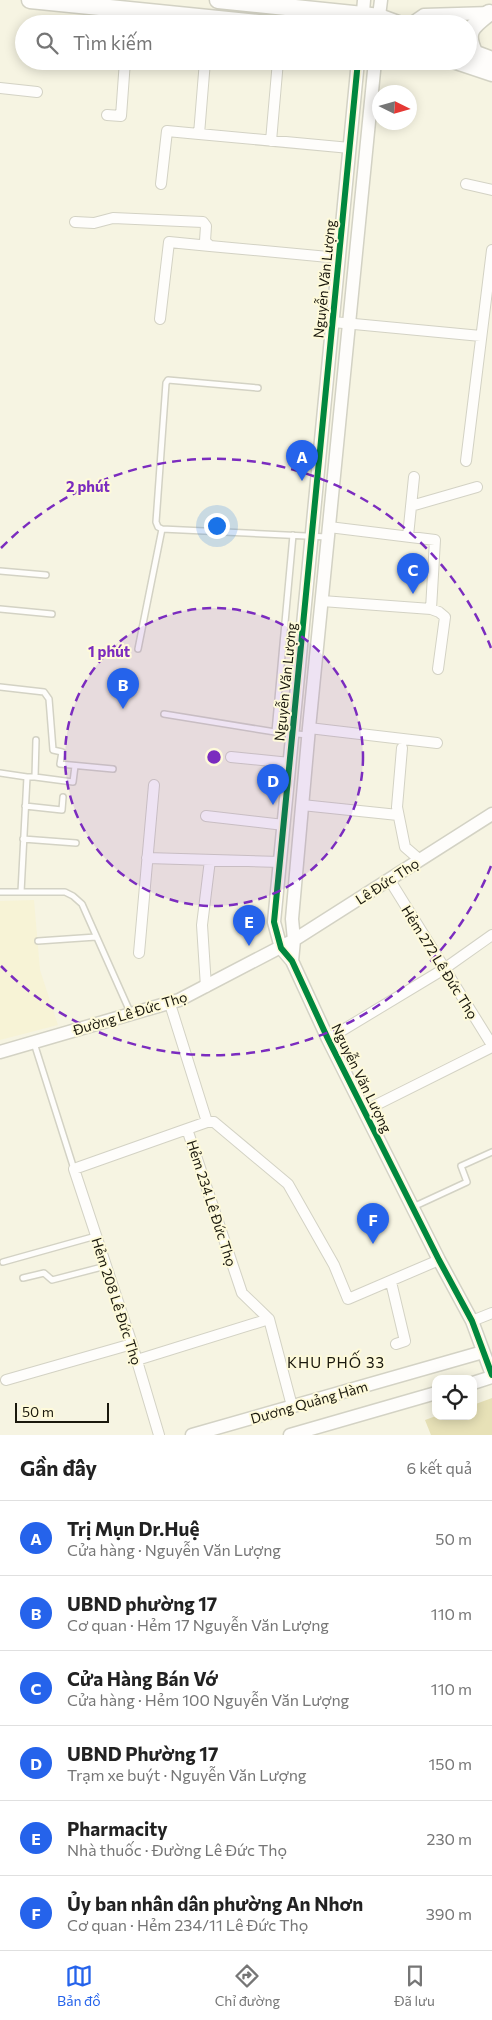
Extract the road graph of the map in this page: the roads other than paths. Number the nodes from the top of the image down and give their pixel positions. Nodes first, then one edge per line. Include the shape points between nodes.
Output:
1 (30, 0) edge
2 (218, 0) edge
3 (381, 0) edge
4 (248, 1) edge
5 (290, 2) edge
6 (491, 13) edge
7 (117, 15) edge
8 (363, 15) edge
9 (370, 15) edge
10 (424, 15) edge
11 (477, 24) edge
12 (477, 58) edge
13 (492, 60) edge
14 (477, 64) edge
15 (124, 70) edge
16 (204, 70) edge
17 (277, 70) edge
18 (357, 70) edge
19 (374, 70) edge
20 (492, 73) edge
21 (0, 88) edge
22 (37, 92) dead end
23 (107, 115) dead end
24 (199, 134) junction
25 (271, 141) junction
26 (350, 148) junction
27 (162, 184) dead end
28 (466, 184) dead end
29 (492, 190) edge
30 (75, 222) dead end
31 (210, 246) junction
32 (492, 250) edge
33 (339, 258) junction
34 (160, 319) dead end
35 (333, 322) junction
36 (349, 324) junction
37 (481, 336) junction
38 (258, 388) dead end
39 (466, 461) dead end
40 (414, 477) dead end
41 (477, 488) dead end
42 (411, 506) junction
43 (162, 529) junction
44 (328, 532) junction
45 (293, 535) junction
46 (312, 536) junction
47 (408, 536) junction
48 (0, 571) edge
49 (46, 575) dead end
50 (322, 601) junction
51 (0, 609) edge
52 (431, 609) junction
53 (52, 614) dead end
54 (138, 649) dead end
55 (438, 668) dead end
56 (0, 687) edge
57 (164, 714) dead end
58 (275, 732) junction
59 (309, 732) junction
60 (293, 734) junction
61 (36, 740) dead end
62 (437, 743) dead end
63 (402, 748) dead end
64 (231, 757) dead end
65 (290, 763) junction
66 (75, 766) junction
67 (113, 769) dead end
68 (0, 773) edge
69 (27, 776) junction
70 (35, 777) junction
71 (154, 785) dead end
72 (64, 797) dead end
73 (302, 805) junction
74 (25, 806) junction
75 (492, 814) edge
76 (206, 816) dead end
77 (398, 816) junction
78 (284, 825) junction
79 (23, 839) junction
80 (76, 843) dead end
81 (147, 858) junction
82 (210, 860) junction
83 (420, 860) junction
84 (280, 862) junction
85 (389, 879) junction
86 (0, 892) edge
87 (21, 892) junction
88 (492, 935) edge
89 (96, 936) junction
90 (294, 940) junction
91 (38, 941) dead end
92 (281, 948) junction
93 (139, 953) dead end
94 (292, 962) junction
95 (444, 969) junction
96 (206, 987) junction
97 (170, 1004) junction
98 (131, 1014) junction
99 (328, 1039) junction
100 (34, 1043) junction
101 (492, 1046) edge
102 (0, 1052) edge
103 (364, 1111) junction
104 (206, 1122) junction
105 (187, 1129) junction
106 (492, 1152) edge
107 (74, 1169) junction
108 (412, 1207) junction
109 (96, 1235) junction
110 (439, 1260) junction
111 (2, 1262) dead end
112 (106, 1266) junction
113 (23, 1278) dead end
114 (390, 1282) junction
115 (492, 1313) edge
116 (269, 1319) junction
117 (472, 1321) junction
118 (132, 1344) junction
119 (396, 1344) dead end
120 (483, 1352) junction
121 (137, 1360) junction
122 (492, 1376) edge
123 (6, 1380) dead end
124 (477, 1382) edge
125 (432, 1394) edge
126 (292, 1406) junction
127 (303, 1433) edge
128 (159, 1435) edge
129 (192, 1435) edge
130 (290, 1435) edge

1 - 7 main road
2 - 4 main road
3 - 9 street
4 - 5 main road
5 - 8 main road
6 - 10 street
6 - 11 main road
12 - 13 main road
14 - 20 main road
15 - 23 street via 121,116
16 - 24 street
17 - 25 street
18 - 26 street, Nguyễn Văn Lượng
19 - 36 street, Nguyễn Văn Lượng
21 - 22 street
24 - 25 street
24 - 27 street via 167,131
25 - 26 street
26 - 33 street, Nguyễn Văn Lượng
28 - 29 street
30 - 31 street via 94,223 113,218 205,223 206,241
31 - 33 street
31 - 34 street via 169,242
32 - 37 street
33 - 35 street, Nguyễn Văn Lượng
35 - 36 street
35 - 46 street, Nguyễn Văn Lượng
36 - 37 street
36 - 44 street, Nguyễn Văn Lượng
37 - 39 street
38 - 43 lane via 168,380 156,522
40 - 42 street
41 - 42 street
42 - 47 street
43 - 45 lane
43 - 54 lane
44 - 46 lane
44 - 47 street
44 - 50 street, Nguyễn Văn Lượng
45 - 46 lane
45 - 58 lane
46 - 60 street, Nguyễn Văn Lượng
47 - 52 street via 434,540
48 - 49 lane
50 - 52 street
50 - 59 street, Nguyễn Văn Lượng
51 - 53 lane
52 - 55 street via 444,618
56 - 66 lane via 44,692 50,699 53,750 62,752 60,764
57 - 58 lane
58 - 60 lane
59 - 60 lane
59 - 62 street
59 - 73 street, Nguyễn Văn Lượng
60 - 65 street, Nguyễn Văn Lượng
61 - 70 lane
63 - 77 street
64 - 65 street
65 - 78 street, Nguyễn Văn Lượng
66 - 67 lane
66 - 70 lane via 74,782
68 - 69 lane
69 - 70 lane
69 - 74 lane
71 - 81 street
72 - 74 lane via 62,810
73 - 77 street
73 - 90 street, Nguyễn Văn Lượng via 292,919
74 - 79 lane
75 - 83 street, Lê Đức Thọ
76 - 78 street
77 - 83 street via 405,847
78 - 84 street, Nguyễn Văn Lượng
79 - 80 lane
79 - 87 lane
81 - 82 street
81 - 93 street
82 - 84 street
82 - 96 street via 202,925
83 - 85 street, Lê Đức Thọ
84 - 92 street, Nguyễn Văn Lượng via 274,922
85 - 90 street, Lê Đức Thọ
85 - 95 street, Hẻm 272 Lê Đức Thọ
86 - 87 lane
87 - 89 lane via 65,892 73,896 82,904
88 - 95 street
89 - 91 lane
89 - 98 lane
90 - 92 street, Lê Đức Thọ
90 - 94 street, Nguyễn Văn Lượng
92 - 94 street, Nguyễn Văn Lượng
92 - 96 street, Đường Lê Đức Thọ
94 - 99 street, Nguyễn Văn Lượng
95 - 99 street
95 - 101 street, Hẻm 272 Lê Đức Thọ
96 - 97 street, Đường Lê Đức Thọ
97 - 98 street, Đường Lê Đức Thọ
97 - 104 street, Hẻm 234 Lê Đức Thọ
98 - 100 street, Đường Lê Đức Thọ
99 - 103 street, Nguyễn Văn Lượng
100 - 102 street, Đường Lê Đức Thọ
100 - 107 lane
101 - 103 street
103 - 108 street, Nguyễn Văn Lượng
104 - 105 street, Hẻm 234 Lê Đức Thọ
104 - 114 street via 214,1122 288,1184 334,1265 348,1300
105 - 107 street
105 - 116 street, Hẻm 234 Lê Đức Thọ via 242,1293
106 - 108 lane via 461,1166 467,1182
107 - 109 street, Hẻm 208 Lê Đức Thọ
108 - 110 street, Nguyễn Văn Lượng
109 - 111 lane
109 - 112 street, Hẻm 208 Lê Đức Thọ
110 - 114 street
110 - 117 street, Nguyễn Văn Lượng
112 - 113 lane via 52,1280 44,1273
112 - 118 street, Hẻm 208 Lê Đức Thọ
114 - 119 street via 406,1341
115 - 117 street
116 - 121 street
116 - 126 street
117 - 120 street, Nguyễn Văn Lượng
118 - 121 street, Hẻm 208 Lê Đức Thọ
118 - 123 street
120 - 122 street, Nguyễn Văn Lượng
120 - 126 street, Dương Quảng Hàm
121 - 128 street, Hẻm 208 Lê Đức Thọ
122 - 124 street
125 - 127 street, Dương Quảng Hàm
126 - 129 street, Dương Quảng Hàm
127 - 130 street, Dương Quảng Hàm

